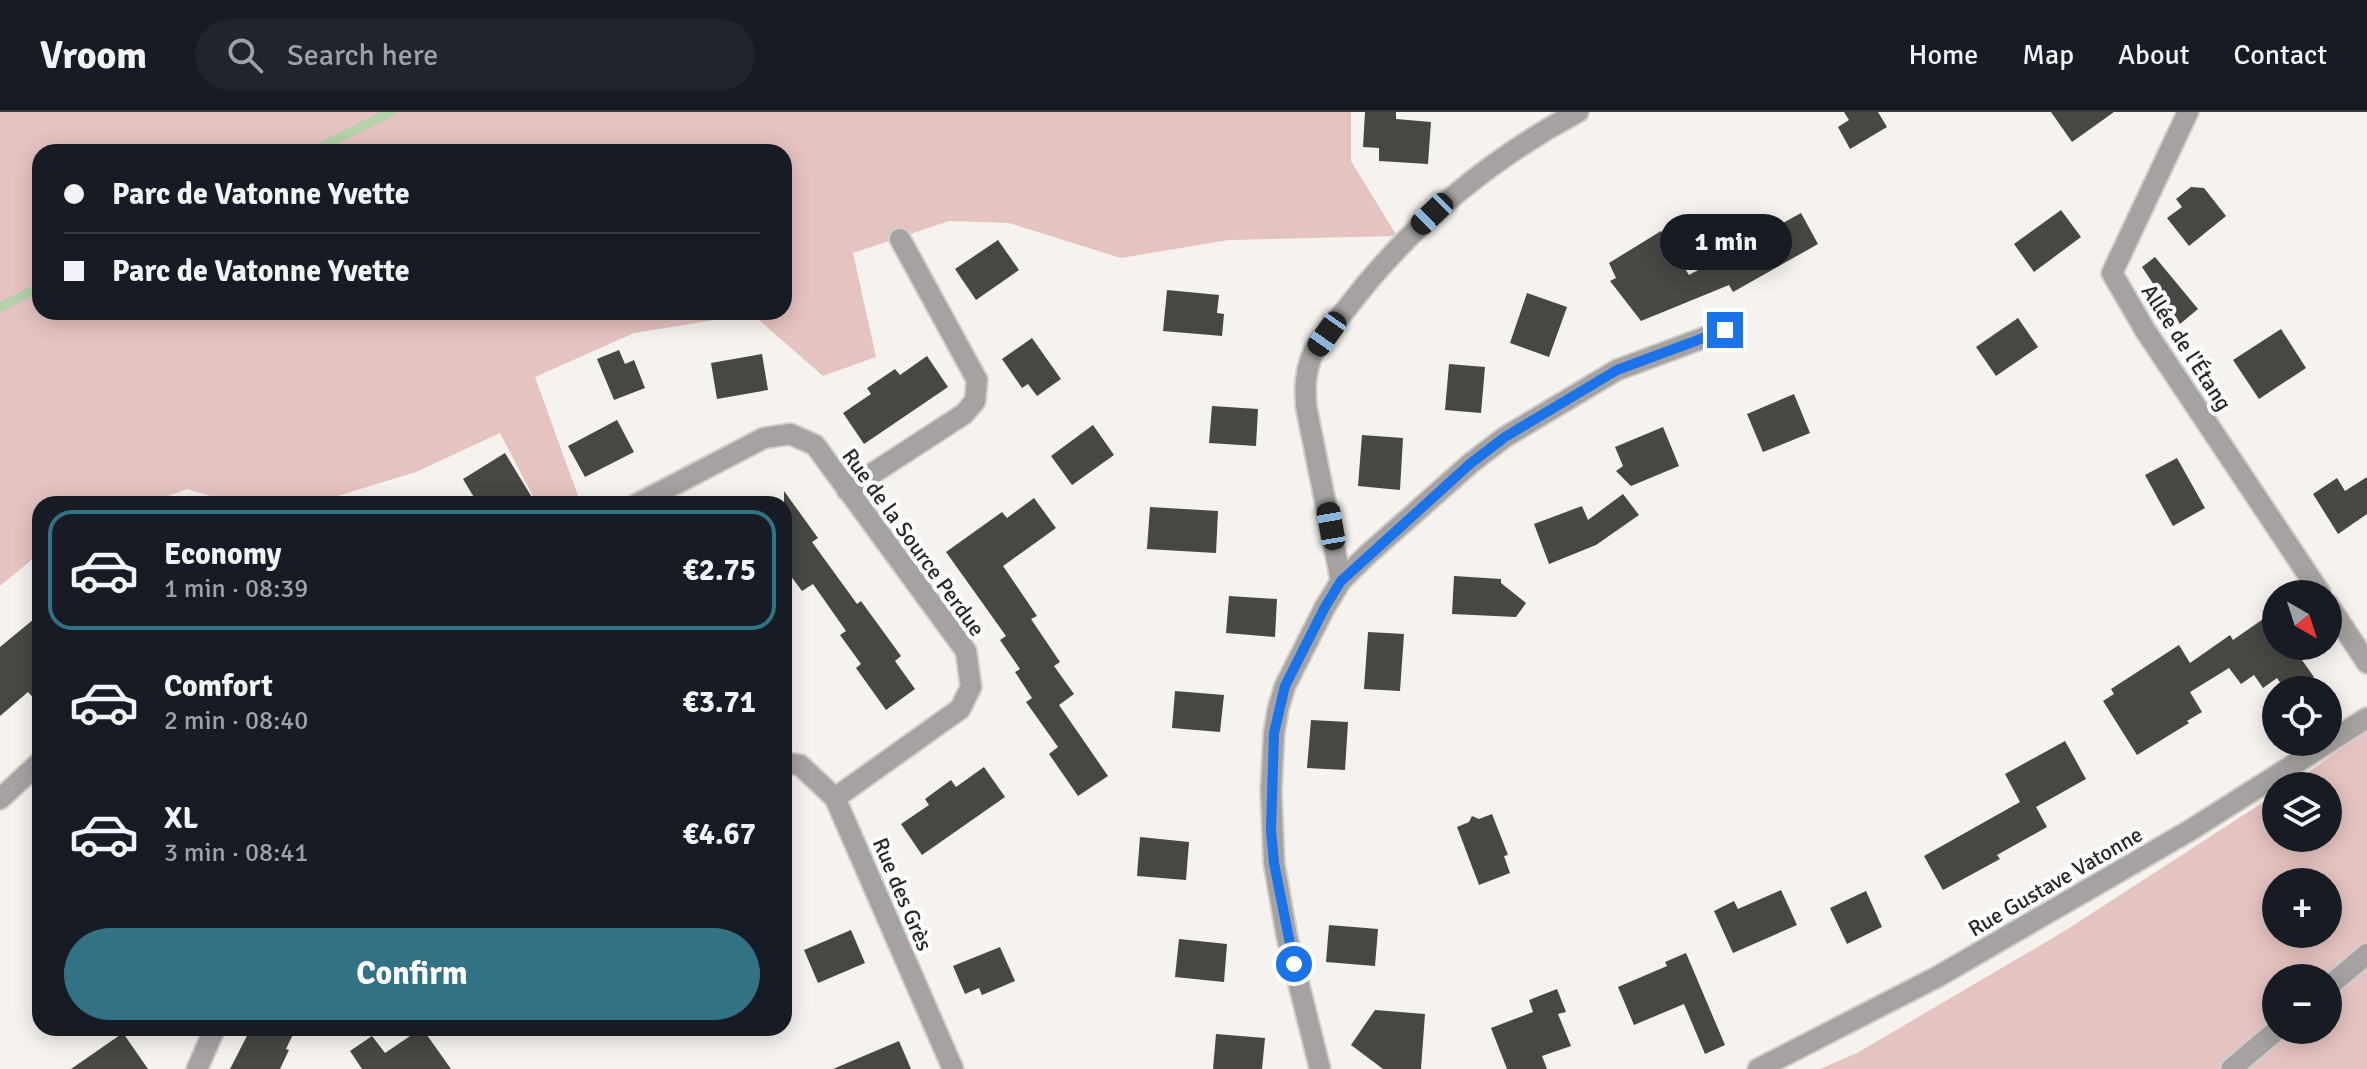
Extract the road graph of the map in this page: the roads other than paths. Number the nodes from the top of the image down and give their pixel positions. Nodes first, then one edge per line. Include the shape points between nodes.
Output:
1 (1578, 112) edge
2 (2188, 112) edge
3 (900, 239) dead end
4 (1725, 330) dead end
5 (847, 490) junction
6 (652, 496) edge
7 (2312, 580) edge
8 (1341, 581) junction
9 (2342, 625) edge
10 (2367, 663) edge
11 (2367, 718) edge
12 (792, 764) edge
13 (32, 769) edge
14 (835, 798) junction
15 (0, 799) edge
16 (2367, 954) edge
17 (2342, 975) edge
18 (211, 1036) edge
19 (2262, 1043) edge
20 (197, 1069) edge
21 (953, 1069) edge
22 (1320, 1069) edge
23 (1758, 1069) edge
24 (2231, 1069) edge

1 - 8 street via 1491,166 1432,214 1363,287 1312,354 1304,380 1306,406
2 - 7 street, Allée de l'Étang via 2112,273
3 - 5 street via 977,380 975,401 964,414
4 - 8 street via 1617,370 1505,437
5 - 6 street, Rue de la Source Perdue via 815,445 790,434 764,438
5 - 14 street, Rue de la Source Perdue via 966,651 971,687 960,709
8 - 22 street via 1285,686 1274,733 1274,863
9 - 10 street
11 - 23 street, Rue Gustave Vatonne via 2189,831 1937,977
12 - 14 street, Rue des Grès via 800,765
13 - 15 street
14 - 21 street, Rue des Grès
16 - 17 street
18 - 20 street
19 - 24 street

